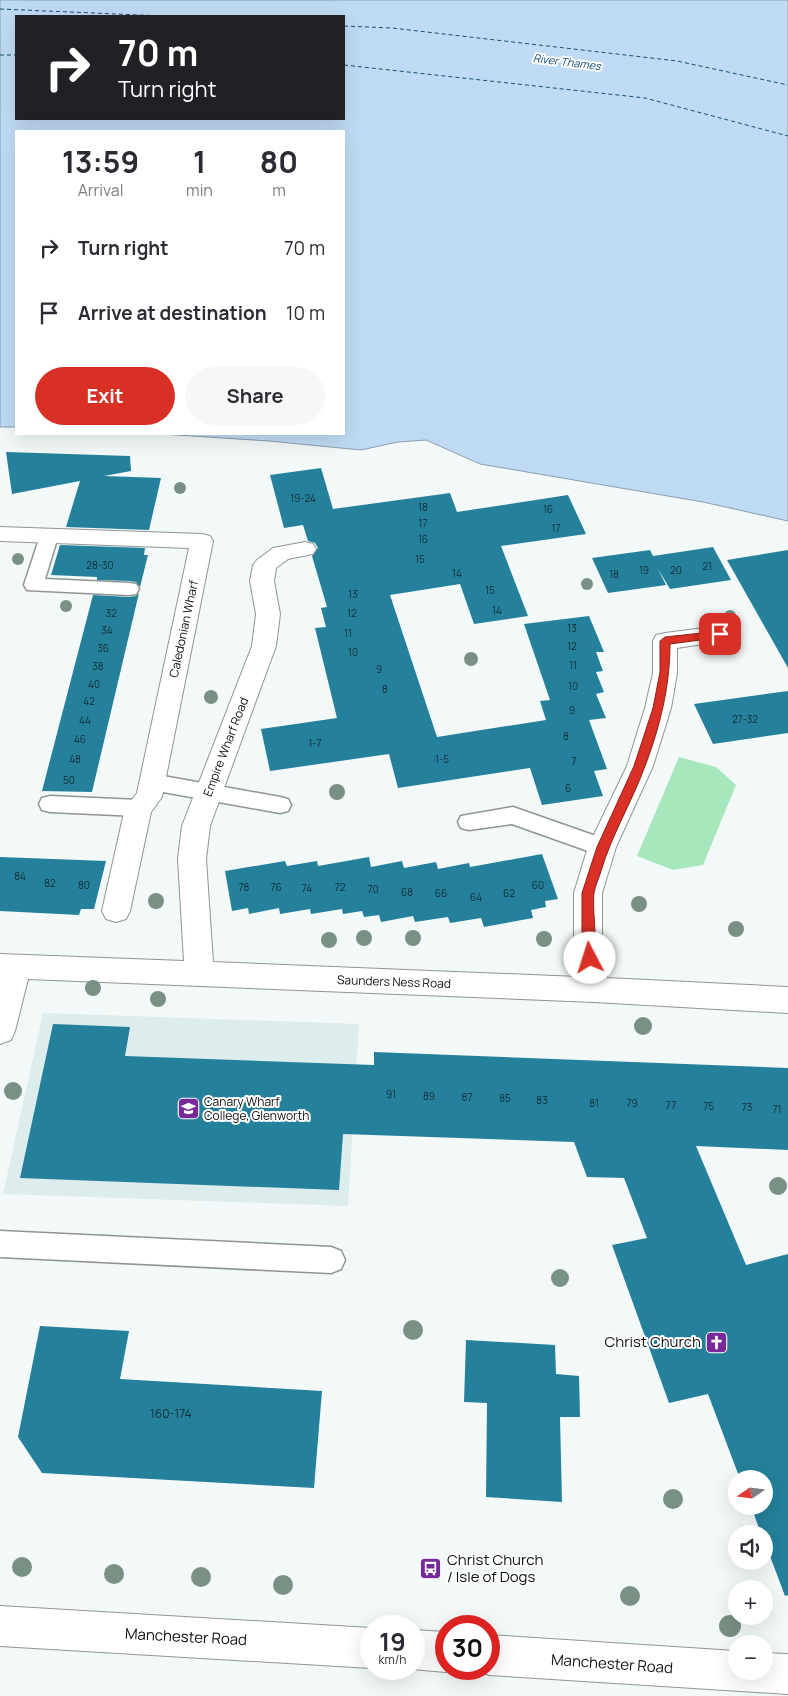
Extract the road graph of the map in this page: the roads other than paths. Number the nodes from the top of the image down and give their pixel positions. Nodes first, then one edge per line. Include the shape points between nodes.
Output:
1 (0, 534) edge
2 (49, 536) junction
3 (304, 549) dead end
4 (129, 589) dead end
5 (720, 634) dead end
6 (152, 782) junction
7 (209, 792) junction
8 (50, 804) dead end
9 (280, 805) dead end
10 (138, 808) junction
11 (469, 822) dead end
12 (602, 847) junction
13 (116, 911) dead end
14 (8, 966) edge
15 (199, 974) junction
16 (594, 990) junction
17 (788, 1000) edge
18 (0, 1032) edge
19 (0, 1244) edge
20 (331, 1260) dead end
21 (0, 1626) edge
22 (360, 1647) edge
23 (500, 1656) edge
24 (728, 1670) edge
25 (773, 1673) edge
26 (788, 1674) edge

1 - 2 street, Caledonian Wharf
2 - 4 lane via 34,585
2 - 6 street, Caledonian Wharf via 202,541
3 - 7 street, Empire Wharf Road via 281,553 265,565 262,581 268,614 264,646
5 - 12 street via 665,641 665,672 658,708 640,766
6 - 7 lane
6 - 10 street, Caledonian Wharf via 149,797
7 - 9 lane
7 - 15 street, Empire Wharf Road via 196,826 192,858
8 - 10 lane
10 - 13 street, Caledonian Wharf
11 - 12 lane via 513,815
12 - 16 street via 588,893 588,942
14 - 15 street, Saunders Ness Road
14 - 18 street
15 - 16 street, Saunders Ness Road
16 - 17 street, Saunders Ness Road
19 - 20 lane
21 - 22 street, Manchester Road
23 - 24 street, Manchester Road
25 - 26 street, Manchester Road

